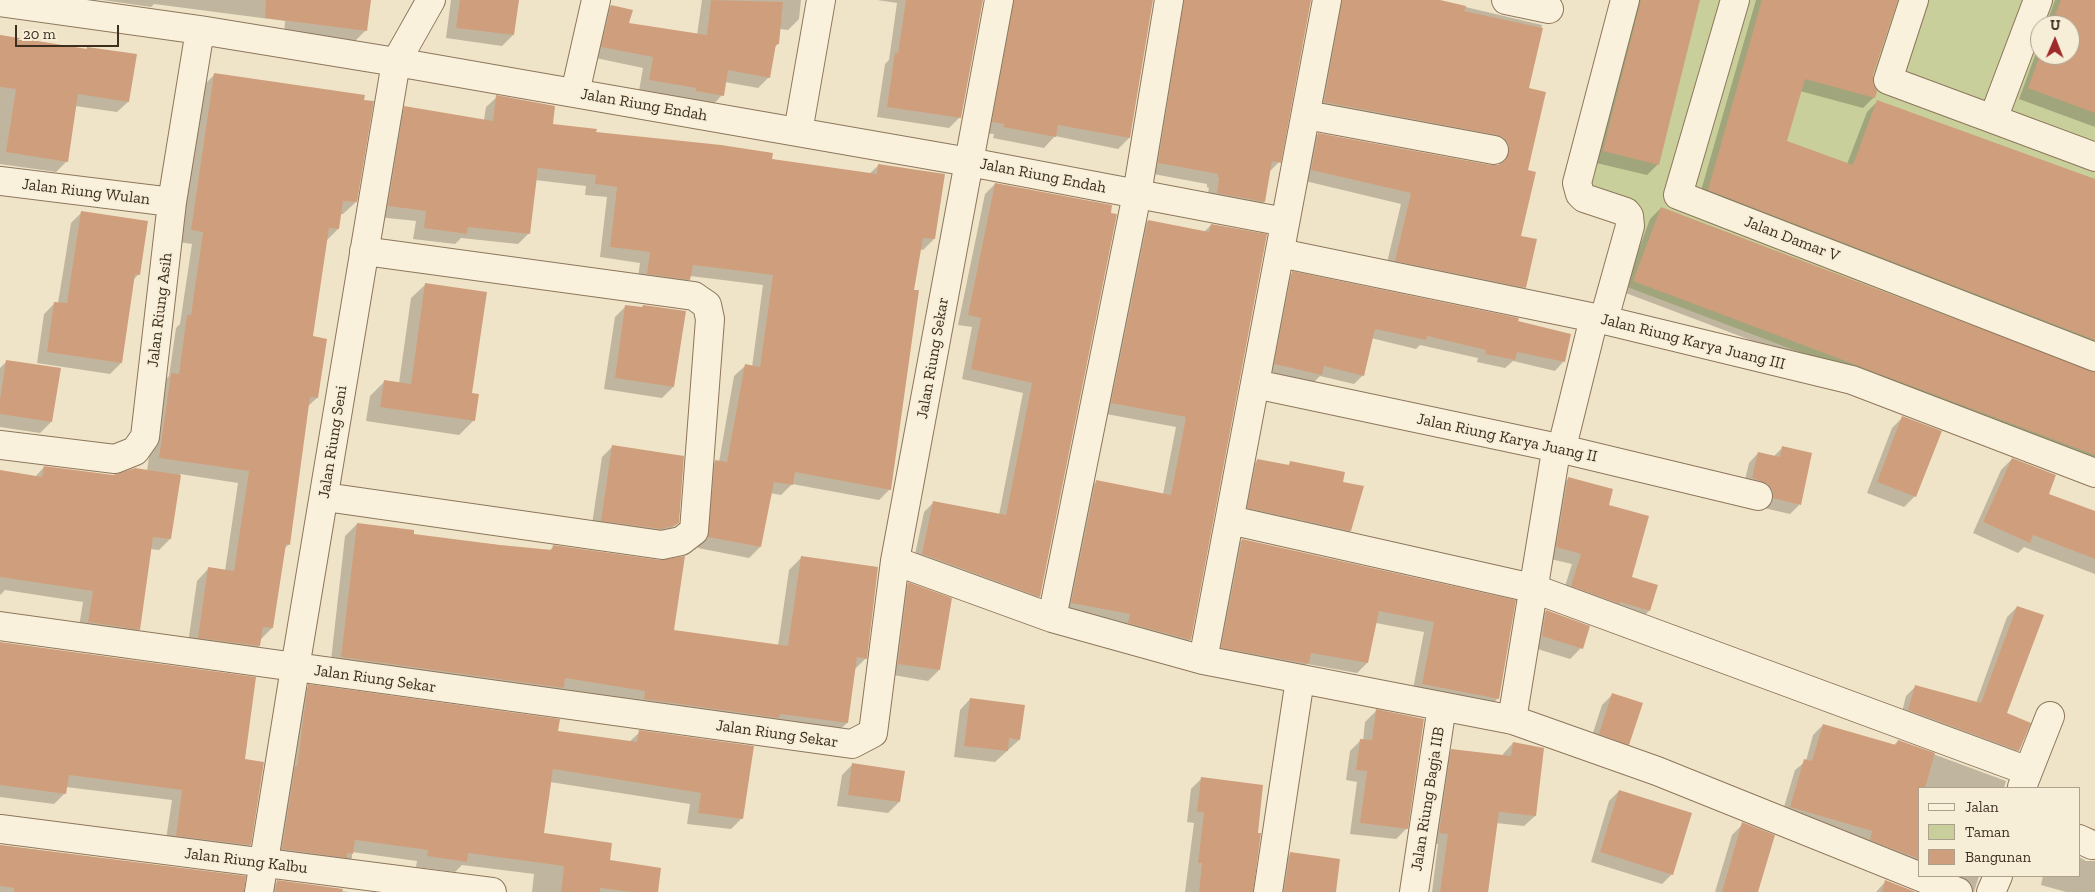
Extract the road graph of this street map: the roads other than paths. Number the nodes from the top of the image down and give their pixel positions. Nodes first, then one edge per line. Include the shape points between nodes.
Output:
1 (431, 0) edge
2 (596, 0) edge
3 (821, 0) edge
4 (999, 0) edge
5 (1169, 0) edge
6 (1327, 0) edge
7 (1506, 0) edge
8 (1625, 0) edge
9 (1734, 0) edge
10 (1914, 0) edge
11 (2038, 0) edge
12 (0, 2) edge
13 (1549, 9) dead end
14 (200, 30) junction
15 (396, 62) junction
16 (575, 93) junction
17 (1306, 115) junction
18 (1993, 118) junction
19 (798, 132) junction
20 (1494, 150) dead end
21 (2095, 157) edge
22 (969, 162) junction
23 (0, 182) edge
24 (1138, 194) junction
25 (172, 202) junction
26 (1285, 222) junction
27 (364, 251) junction
28 (1280, 253) junction
29 (1600, 319) junction
30 (2095, 357) edge
31 (1256, 384) junction
32 (0, 445) edge
33 (1558, 448) junction
34 (2095, 473) edge
35 (1758, 496) dead end
36 (325, 497) junction
37 (1230, 520) junction
38 (895, 561) junction
39 (1532, 588) junction
40 (1052, 618) junction
41 (0, 626) edge
42 (1203, 660) junction
43 (294, 668) junction
44 (1300, 679) junction
45 (1442, 706) junction
46 (2050, 716) dead end
47 (1512, 720) junction
48 (2025, 780) edge
49 (0, 829) edge
50 (264, 863) junction
51 (1918, 876) edge
52 (1921, 877) edge
53 (1998, 877) edge
54 (259, 892) edge
55 (492, 892) edge
56 (1268, 892) edge
57 (1414, 892) edge
58 (1958, 892) edge
59 (1991, 892) edge

1 - 15 street, Jalan Riung Seni
2 - 16 street
3 - 19 street
4 - 22 street, Jalan Riung Sekar
5 - 24 street
6 - 17 street
7 - 13 street
8 - 29 street via 1577,183 1584,198 1626,212 1630,221 1606,312
9 - 30 street, Jalan Damar V via 1678,195
10 - 18 street via 1888,80
11 - 18 street
12 - 14 street, Jalan Riung Endah
14 - 15 street, Jalan Riung Endah
14 - 25 street, Jalan Riung Asih
15 - 16 street, Jalan Riung Endah
15 - 27 street, Jalan Riung Seni
16 - 19 street, Jalan Riung Endah
17 - 20 street
17 - 26 street
18 - 21 street
19 - 22 street, Jalan Riung Endah
22 - 24 street, Jalan Riung Endah
22 - 38 street, Jalan Riung Sekar
23 - 25 street, Jalan Riung Wulan
24 - 26 street, Jalan Riung Endah
24 - 40 street
25 - 32 street, Jalan Riung Asih via 144,437 135,451 115,459
26 - 28 street
27 - 36 street, Jalan Riung Seni
27 - 36 street via 694,296 707,306 710,319 694,531 681,542 662,545
28 - 29 street, Jalan Riung Karya Juang III
28 - 31 street
29 - 33 street via 1592,326 1564,439
29 - 34 street, Jalan Riung Karya Juang III via 1852,380
31 - 33 street, Jalan Riung Karya Juang II
31 - 37 street
33 - 35 street, Jalan Riung Karya Juang II
33 - 39 street
36 - 43 street, Jalan Riung Seni
37 - 39 street
37 - 42 street
38 - 40 street
38 - 43 street, Jalan Riung Sekar via 874,733 852,744
39 - 47 street
39 - 48 street
40 - 42 street
41 - 43 street, Jalan Riung Sekar
42 - 44 street
43 - 50 street, Jalan Riung Seni
44 - 45 street
44 - 56 street
45 - 47 street
45 - 57 street, Jalan Riung Bagja IIB
46 - 48 street
47 - 51 street via 1657,771
49 - 50 street, Jalan Riung Kalbu
50 - 54 street, Jalan Riung Seni
50 - 55 street, Jalan Riung Kalbu
52 - 58 street
53 - 59 street

